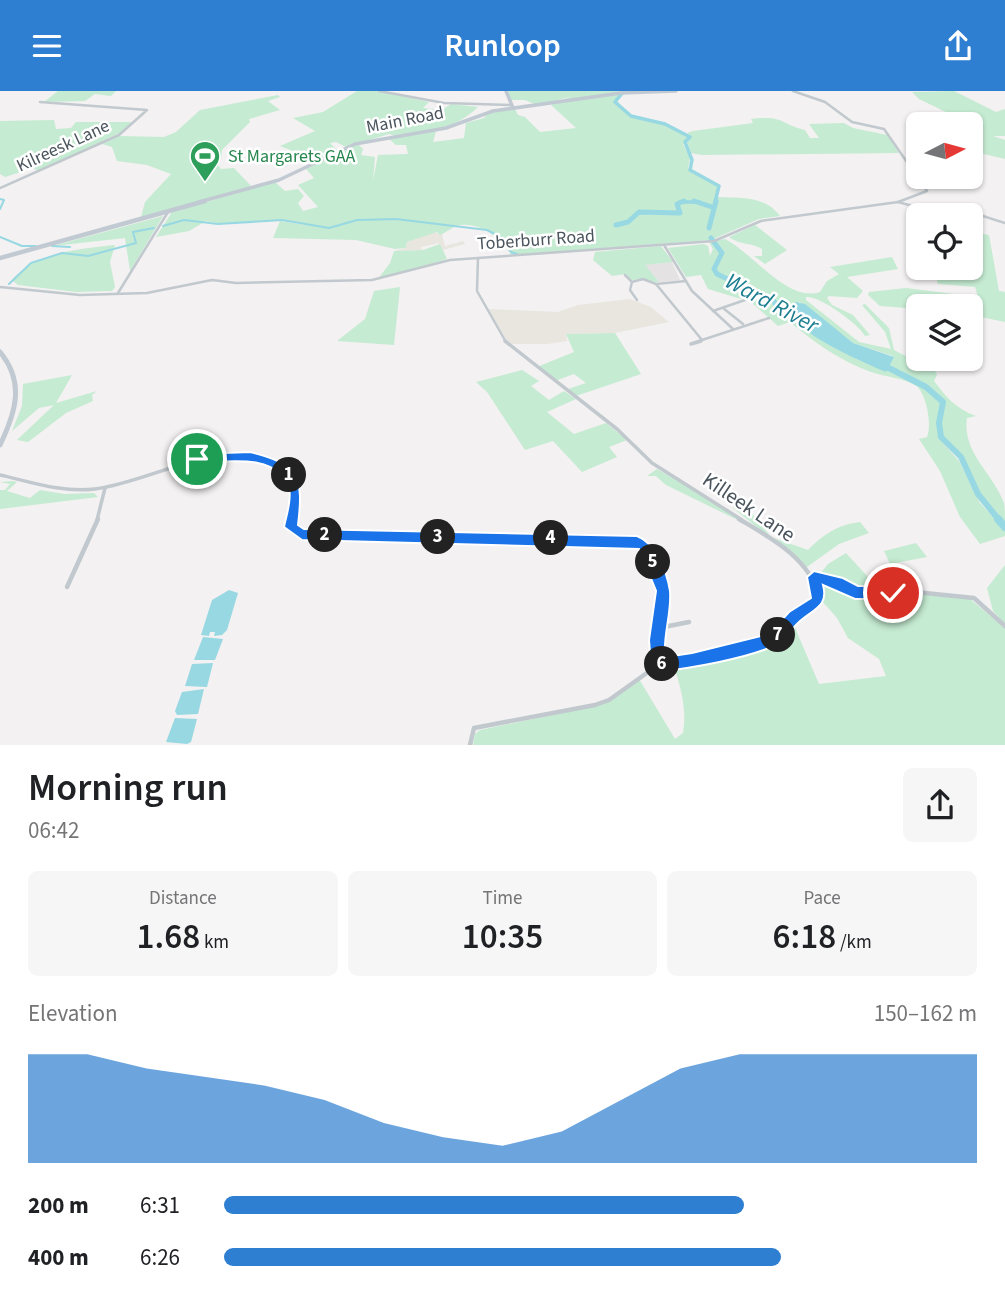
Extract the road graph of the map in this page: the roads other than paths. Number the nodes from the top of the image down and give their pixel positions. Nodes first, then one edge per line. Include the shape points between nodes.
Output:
1 (379, 91) edge
2 (506, 91) edge
3 (676, 91) edge
4 (793, 91) edge
5 (40, 102) dead end
6 (512, 107) junction
7 (0, 188) edge
8 (898, 202) junction
9 (168, 212) junction
10 (1005, 223) edge
11 (57, 244) joint
12 (664, 244) junction
13 (0, 258) edge
14 (478, 258) junction
15 (627, 276) dead end
16 (686, 281) junction
17 (632, 282) junction
18 (656, 284) junction
19 (0, 287) edge
20 (118, 293) junction
21 (637, 300) dead end
22 (745, 300) dead end
23 (723, 308) junction
24 (713, 311) junction
25 (769, 318) dead end
26 (744, 325) junction
27 (733, 328) junction
28 (702, 339) junction
29 (691, 344) dead end
30 (0, 352) edge
31 (0, 445) edge
32 (0, 475) edge
33 (105, 488) junction
34 (814, 577) junction
35 (67, 587) dead end
36 (689, 622) dead end
37 (660, 626) junction
38 (1005, 626) edge
39 (658, 665) junction
40 (470, 745) edge

1 - 6 street via 470,106
2 - 6 main road
3 - 6 main road, Main Road
4 - 8 street via 825,102 852,122 884,129 927,191
5 - 7 street, Kilreesk Lane via 147,110 119,135
6 - 9 main road, Main Road via 446,128 355,144 285,178
8 - 10 street, Toberburr Road via 938,213 958,208
8 - 12 street, Toberburr Road via 761,221 720,240
9 - 11 main road, Main Road
9 - 20 street
11 - 13 main road, Main Road
12 - 14 street, Toberburr Road
12 - 16 street
14 - 20 street, Toberburr Road via 443,261 372,281 212,280 147,293
14 - 34 street, Killeek Lane via 477,291 508,345 617,429 652,463 781,545
15 - 17 street
16 - 18 street
16 - 24 street
17 - 18 street via 643,279
17 - 21 street via 630,290
18 - 28 street
19 - 20 street, Toberburr Road via 62,294
22 - 23 street
23 - 24 street
23 - 26 street
24 - 27 street
25 - 26 street
26 - 27 street
27 - 28 street
28 - 29 street
30 - 31 main road via 12,367 18,388 13,418
32 - 33 street via 58,490
33 - 35 street via 101,512
33 - 37 street via 197,459 250,457 277,465 292,479 296,491 291,527 302,535 637,542 652,559 662,586
34 - 38 street via 861,593 905,591 974,598
34 - 39 street via 816,602 774,639
36 - 37 street
37 - 39 street
39 - 40 street via 595,705 474,727

